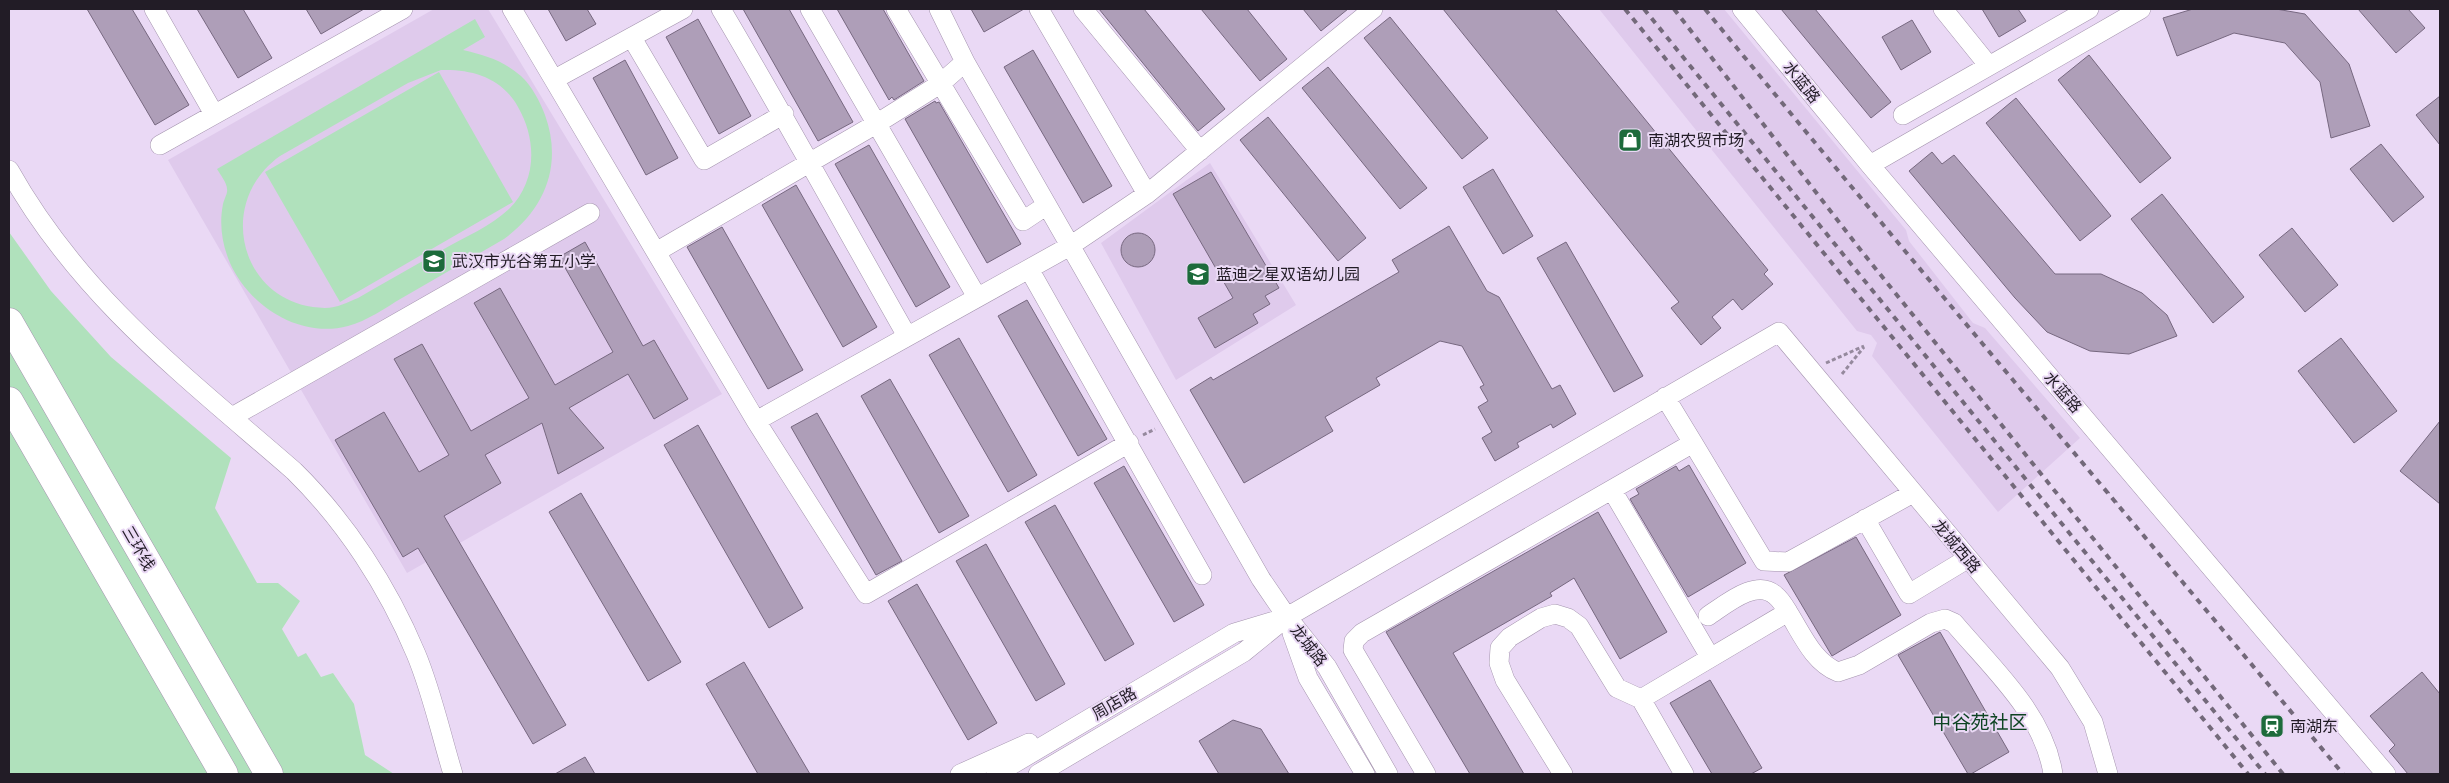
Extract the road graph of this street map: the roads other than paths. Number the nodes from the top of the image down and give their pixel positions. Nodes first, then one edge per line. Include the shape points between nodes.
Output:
1 (154, 9) edge
2 (402, 9) edge
3 (512, 9) edge
4 (683, 9) edge
5 (721, 9) edge
6 (810, 9) edge
7 (896, 9) edge
8 (939, 9) edge
9 (1039, 9) edge
10 (1083, 9) edge
11 (1372, 9) edge
12 (1742, 9) edge
13 (1943, 9) edge
14 (2089, 9) edge
15 (2141, 9) edge
16 (632, 38) junction
17 (965, 62) junction
18 (1989, 66) junction
19 (555, 79) junction
20 (940, 84) junction
21 (214, 114) junction
22 (784, 114) junction
23 (1903, 115) dead end
24 (876, 124) junction
25 (160, 145) dead end
26 (1200, 151) junction
27 (808, 163) junction
28 (1870, 165) junction
29 (9, 170) edge
30 (1147, 194) junction
31 (1047, 205) junction
32 (590, 214) dead end
33 (1070, 246) junction
34 (656, 252) junction
35 (1029, 269) junction
36 (977, 297) junction
37 (9, 322) edge
38 (907, 336) junction
39 (1665, 397) junction
40 (9, 401) edge
41 (232, 417) junction
42 (756, 421) junction
43 (1129, 443) junction
44 (1693, 443) junction
45 (1612, 490) junction
46 (1913, 493) junction
47 (1865, 519) junction
48 (1968, 560) junction
49 (1202, 575) dead end
50 (1788, 612) junction
51 (1708, 616) dead end
52 (1286, 617) junction
53 (1710, 657) junction
54 (1641, 700) junction
55 (1086, 719) junction
56 (1097, 739) junction
57 (1675, 771) edge
58 (224, 774) edge
59 (269, 774) edge
60 (453, 774) edge
61 (960, 774) edge
62 (996, 774) edge
63 (1038, 774) edge
64 (1053, 774) edge
65 (1365, 774) edge
66 (1388, 774) edge
67 (1426, 774) edge
68 (1563, 774) edge
69 (2053, 774) edge
70 (2108, 774) edge
71 (2386, 774) edge

1 - 21 street
2 - 21 street
3 - 19 street
4 - 16 street
5 - 22 street
6 - 24 street
7 - 20 street
8 - 17 street
9 - 30 street
10 - 26 street
11 - 26 street
12 - 28 street, 水蓝路
13 - 18 street
14 - 18 street
15 - 28 street
16 - 19 street
16 - 22 street via 704,160
17 - 20 street
17 - 31 street
18 - 23 street
19 - 34 street
20 - 24 street
20 - 31 street via 1023,221
21 - 25 street
22 - 27 street
24 - 27 street
24 - 36 street
26 - 30 street
27 - 34 street
27 - 38 street
28 - 71 street, 水蓝路
29 - 41 street via 46,230 90,286 134,330
30 - 33 street
31 - 33 street
32 - 41 street
33 - 35 street
33 - 52 street
34 - 42 street
35 - 36 street
35 - 43 street
36 - 38 street
37 - 59 highway, 三环线
38 - 42 street
39 - 44 street
39 - 46 street, 龙城西路 via 1779,332
39 - 52 street
40 - 58 highway
41 - 60 street via 311,488 368,563 417,656
42 - 43 street via 866,594
43 - 49 street
44 - 45 street
44 - 47 street via 1764,561 1788,562
45 - 53 street
45 - 67 street via 1362,633 1354,641 1353,650
46 - 47 street
46 - 48 street, 龙城西路
47 - 48 street via 1909,594
48 - 70 street, 龙城西路 via 2060,668 2093,722
50 - 51 street via 1776,595 1763,590 1744,594
50 - 53 street
50 - 69 street via 1814,654 1828,668 1838,672 1859,664 1931,623 1945,619 1954,623 2028,710 2040,730
52 - 55 street, 周店路 via 1234,633
52 - 56 street, 周店路 via 1244,652
52 - 65 street, 龙城路 via 1308,678
52 - 66 street, 龙城路 via 1326,667
53 - 54 street
54 - 57 street
54 - 68 street via 1617,688 1579,626 1568,618 1555,614 1541,618 1510,637 1500,648 1499,663 1505,680
55 - 61 street
55 - 62 street, 周店路
56 - 63 street, 周店路
56 - 64 street

